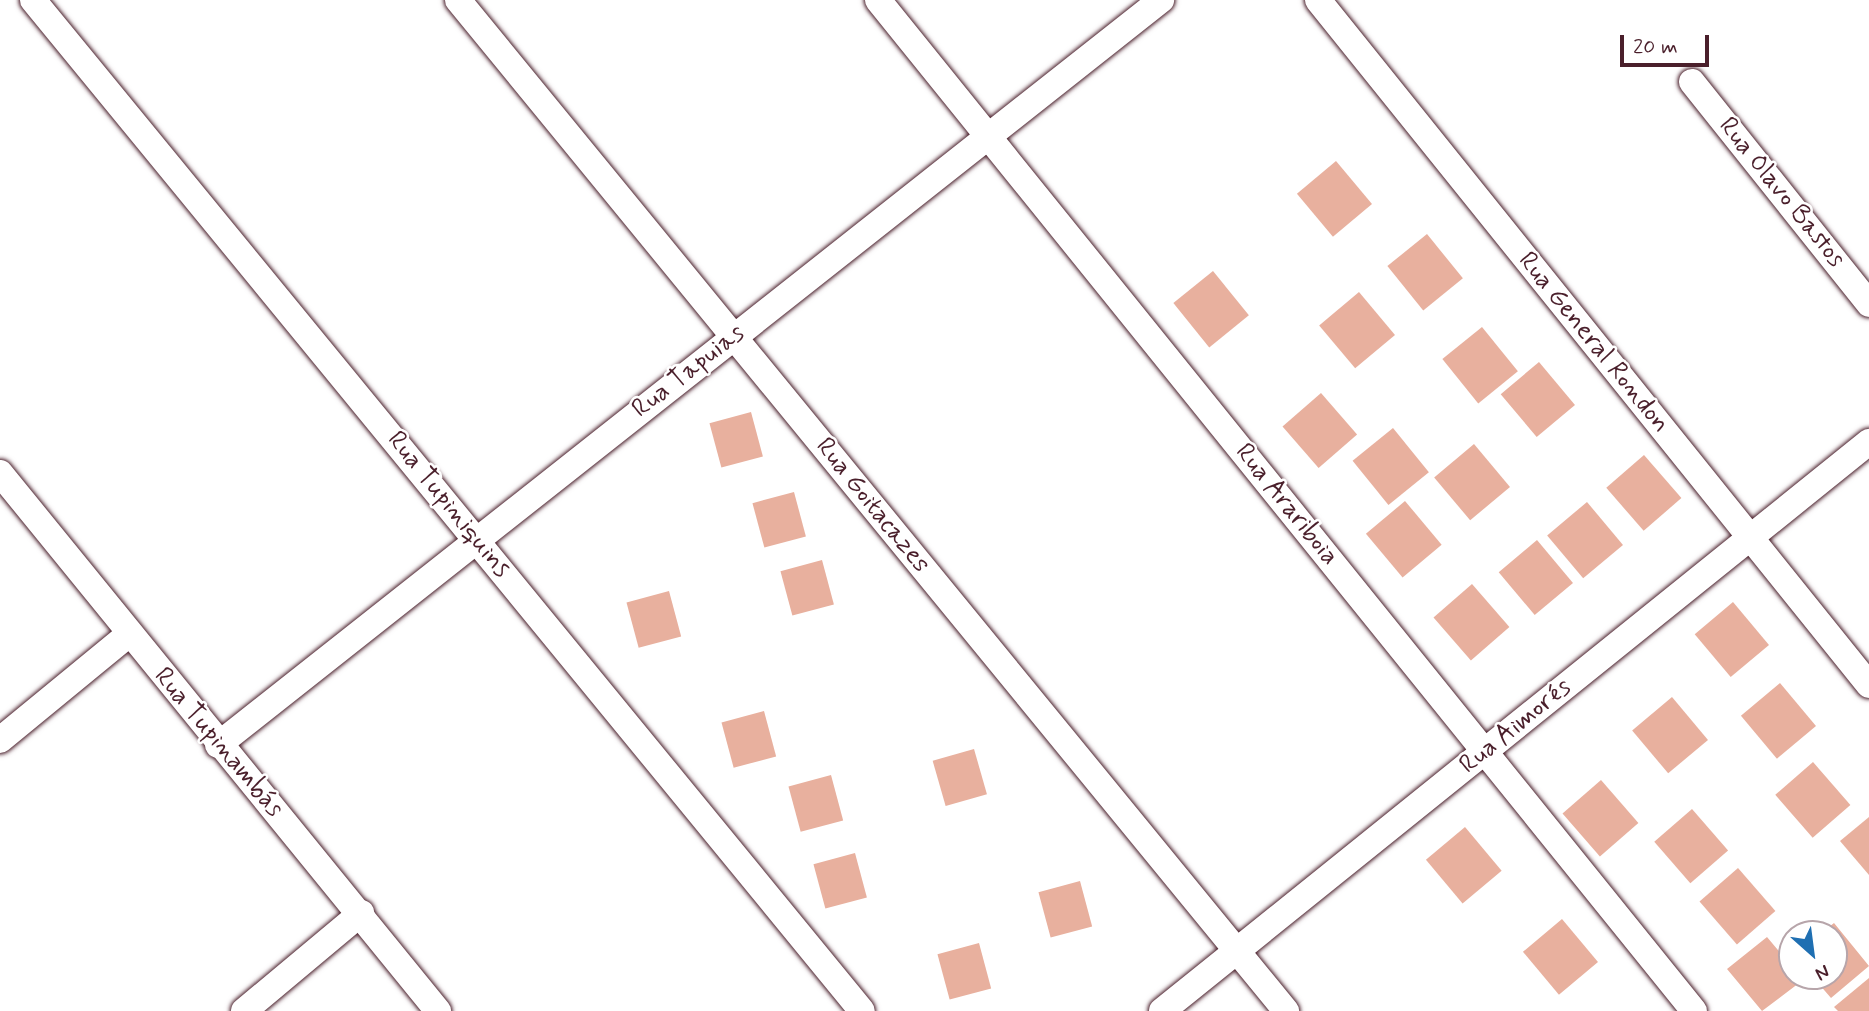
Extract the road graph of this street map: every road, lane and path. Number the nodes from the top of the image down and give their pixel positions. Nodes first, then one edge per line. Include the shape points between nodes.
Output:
1 (33, 0) edge
2 (458, 0) edge
3 (878, 0) edge
4 (1161, 0) edge
5 (1318, 0) edge
6 (1692, 82) dead end
7 (988, 136) junction
8 (1869, 303) edge
9 (733, 338) junction
10 (1869, 442) edge
11 (0, 473) edge
12 (1751, 538) junction
13 (477, 541) junction
14 (129, 634) junction
15 (1869, 685) edge
16 (0, 740) edge
17 (218, 745) junction
18 (1485, 752) junction
19 (361, 913) junction
20 (1238, 950) junction
21 (244, 1011) edge
22 (439, 1011) edge
23 (862, 1011) edge
24 (1162, 1011) edge
25 (1286, 1011) edge
26 (1694, 1011) edge

1 - 13 street, Rua Tupiniquins
2 - 9 street, Rua Goitacazes
3 - 7 street, Rua Arariboia
4 - 7 street, Rua Tapuias
5 - 12 street, Rua General Rondon
6 - 8 street, Rua Olavo Bastos
7 - 9 street, Rua Tapuias
7 - 18 street, Rua Arariboia
9 - 13 street, Rua Tapuias
9 - 20 street, Rua Goitacazes
10 - 12 street, Rua Aimorés
11 - 14 street, Rua Tupinambás
12 - 15 street, Rua General Rondon
12 - 18 street, Rua Aimorés
13 - 17 street, Rua Tapuias
13 - 23 street, Rua Tupiniquins
14 - 16 street
14 - 17 street, Rua Tupinambás
17 - 19 street, Rua Tupinambás
18 - 20 street, Rua Aimorés
18 - 26 street, Rua Arariboia
19 - 21 street
19 - 22 street, Rua Tupinambás
20 - 24 street, Rua Aimorés
20 - 25 street, Rua Goitacazes

